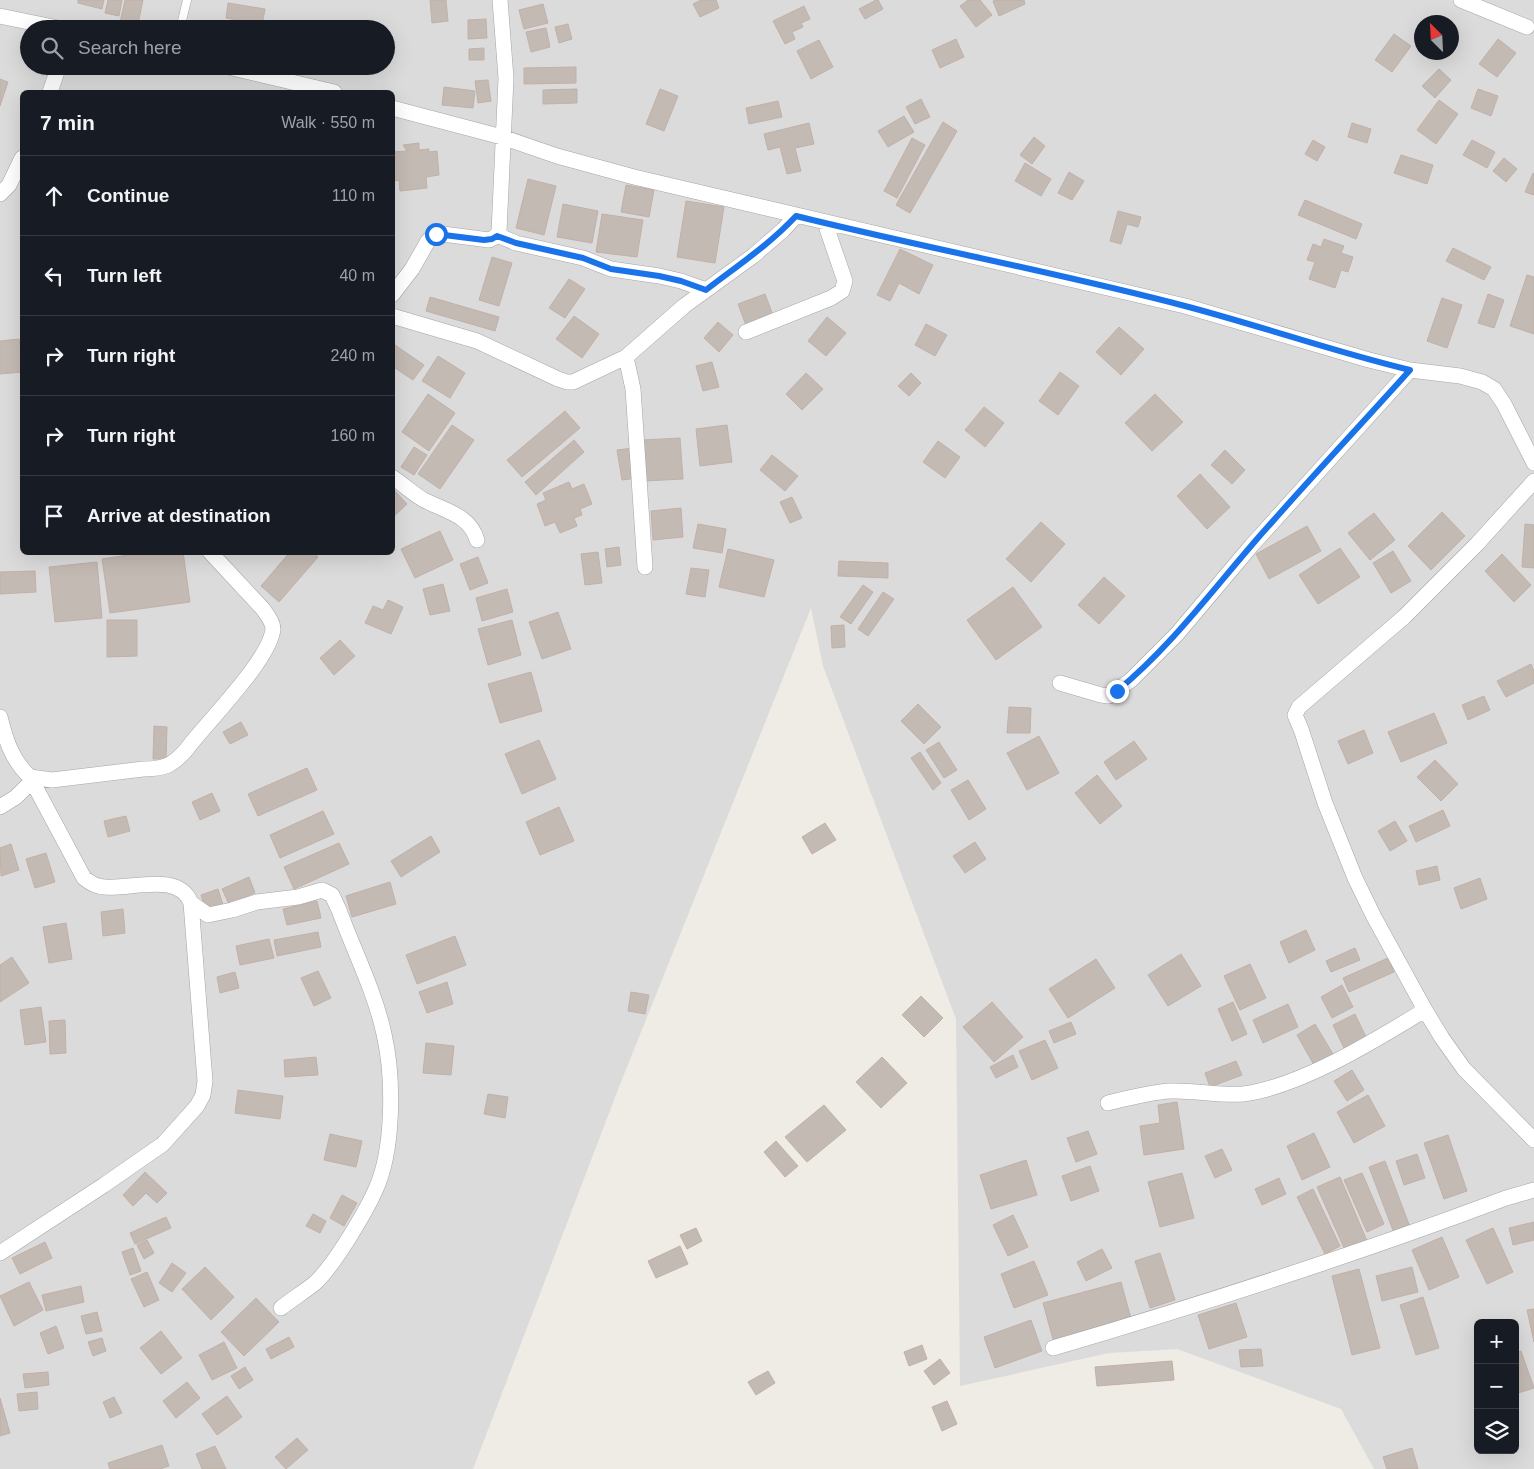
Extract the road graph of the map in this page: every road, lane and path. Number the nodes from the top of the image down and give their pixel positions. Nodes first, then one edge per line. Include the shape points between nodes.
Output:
1 (186, 0) edge
2 (500, 0) edge
3 (1461, 0) edge
4 (0, 16) edge
5 (20, 20) edge
6 (182, 20) edge
7 (1527, 27) dead end
8 (56, 75) edge
9 (262, 75) edge
10 (51, 90) edge
11 (326, 90) edge
12 (395, 109) edge
13 (502, 137) junction
14 (20, 162) edge
15 (0, 194) edge
16 (796, 216) junction
17 (825, 223) junction
18 (497, 236) junction
19 (706, 290) junction
20 (395, 291) edge
21 (395, 317) edge
22 (746, 332) dead end
23 (626, 357) junction
24 (1410, 370) junction
25 (1534, 463) edge
26 (395, 478) edge
27 (1534, 481) edge
28 (477, 540) dead end
29 (213, 555) edge
30 (645, 567) dead end
31 (1060, 683) dead end
32 (0, 717) edge
33 (31, 779) junction
34 (0, 807) edge
35 (191, 903) junction
36 (1425, 1010) junction
37 (1108, 1103) dead end
38 (1534, 1140) edge
39 (1534, 1190) edge
40 (0, 1253) edge
41 (281, 1308) dead end
42 (1053, 1348) dead end

1 - 6 lane
2 - 13 street via 506,78
3 - 7 street
4 - 5 street
8 - 10 street
9 - 11 street
12 - 13 street
13 - 16 street via 634,177
13 - 18 street via 500,228
14 - 15 street via 9,185
16 - 17 street
16 - 19 street via 753,256
17 - 22 street via 845,281 842,291
17 - 24 street via 1185,306
18 - 19 street via 583,258 611,269 659,276
18 - 20 street via 484,240 443,234 433,236
19 - 23 street via 671,316
21 - 23 street via 477,341 567,382 586,377
23 - 30 street via 633,389
24 - 25 street via 1472,379 1494,389
24 - 31 street via 1252,545 1177,634 1131,680 1109,696
26 - 28 street via 422,499 467,522
27 - 36 street via 1404,617 1295,712 1355,878
29 - 33 street via 270,618 273,629 254,668 176,762 170,765 52,780
32 - 33 street via 14,758
33 - 34 street via 16,797
33 - 35 street via 87,881 108,888 150,884 177,888
35 - 40 street via 205,1081 197,1106 163,1144
35 - 41 street via 208,915 257,902 298,897 320,890 328,892 335,899 385,1036 390,1120 386,1153 376,1190 336,1257 316,1282
36 - 37 street via 1300,1078 1269,1088 1243,1094 1169,1091
36 - 38 street via 1464,1069
39 - 42 street via 1323,1264

